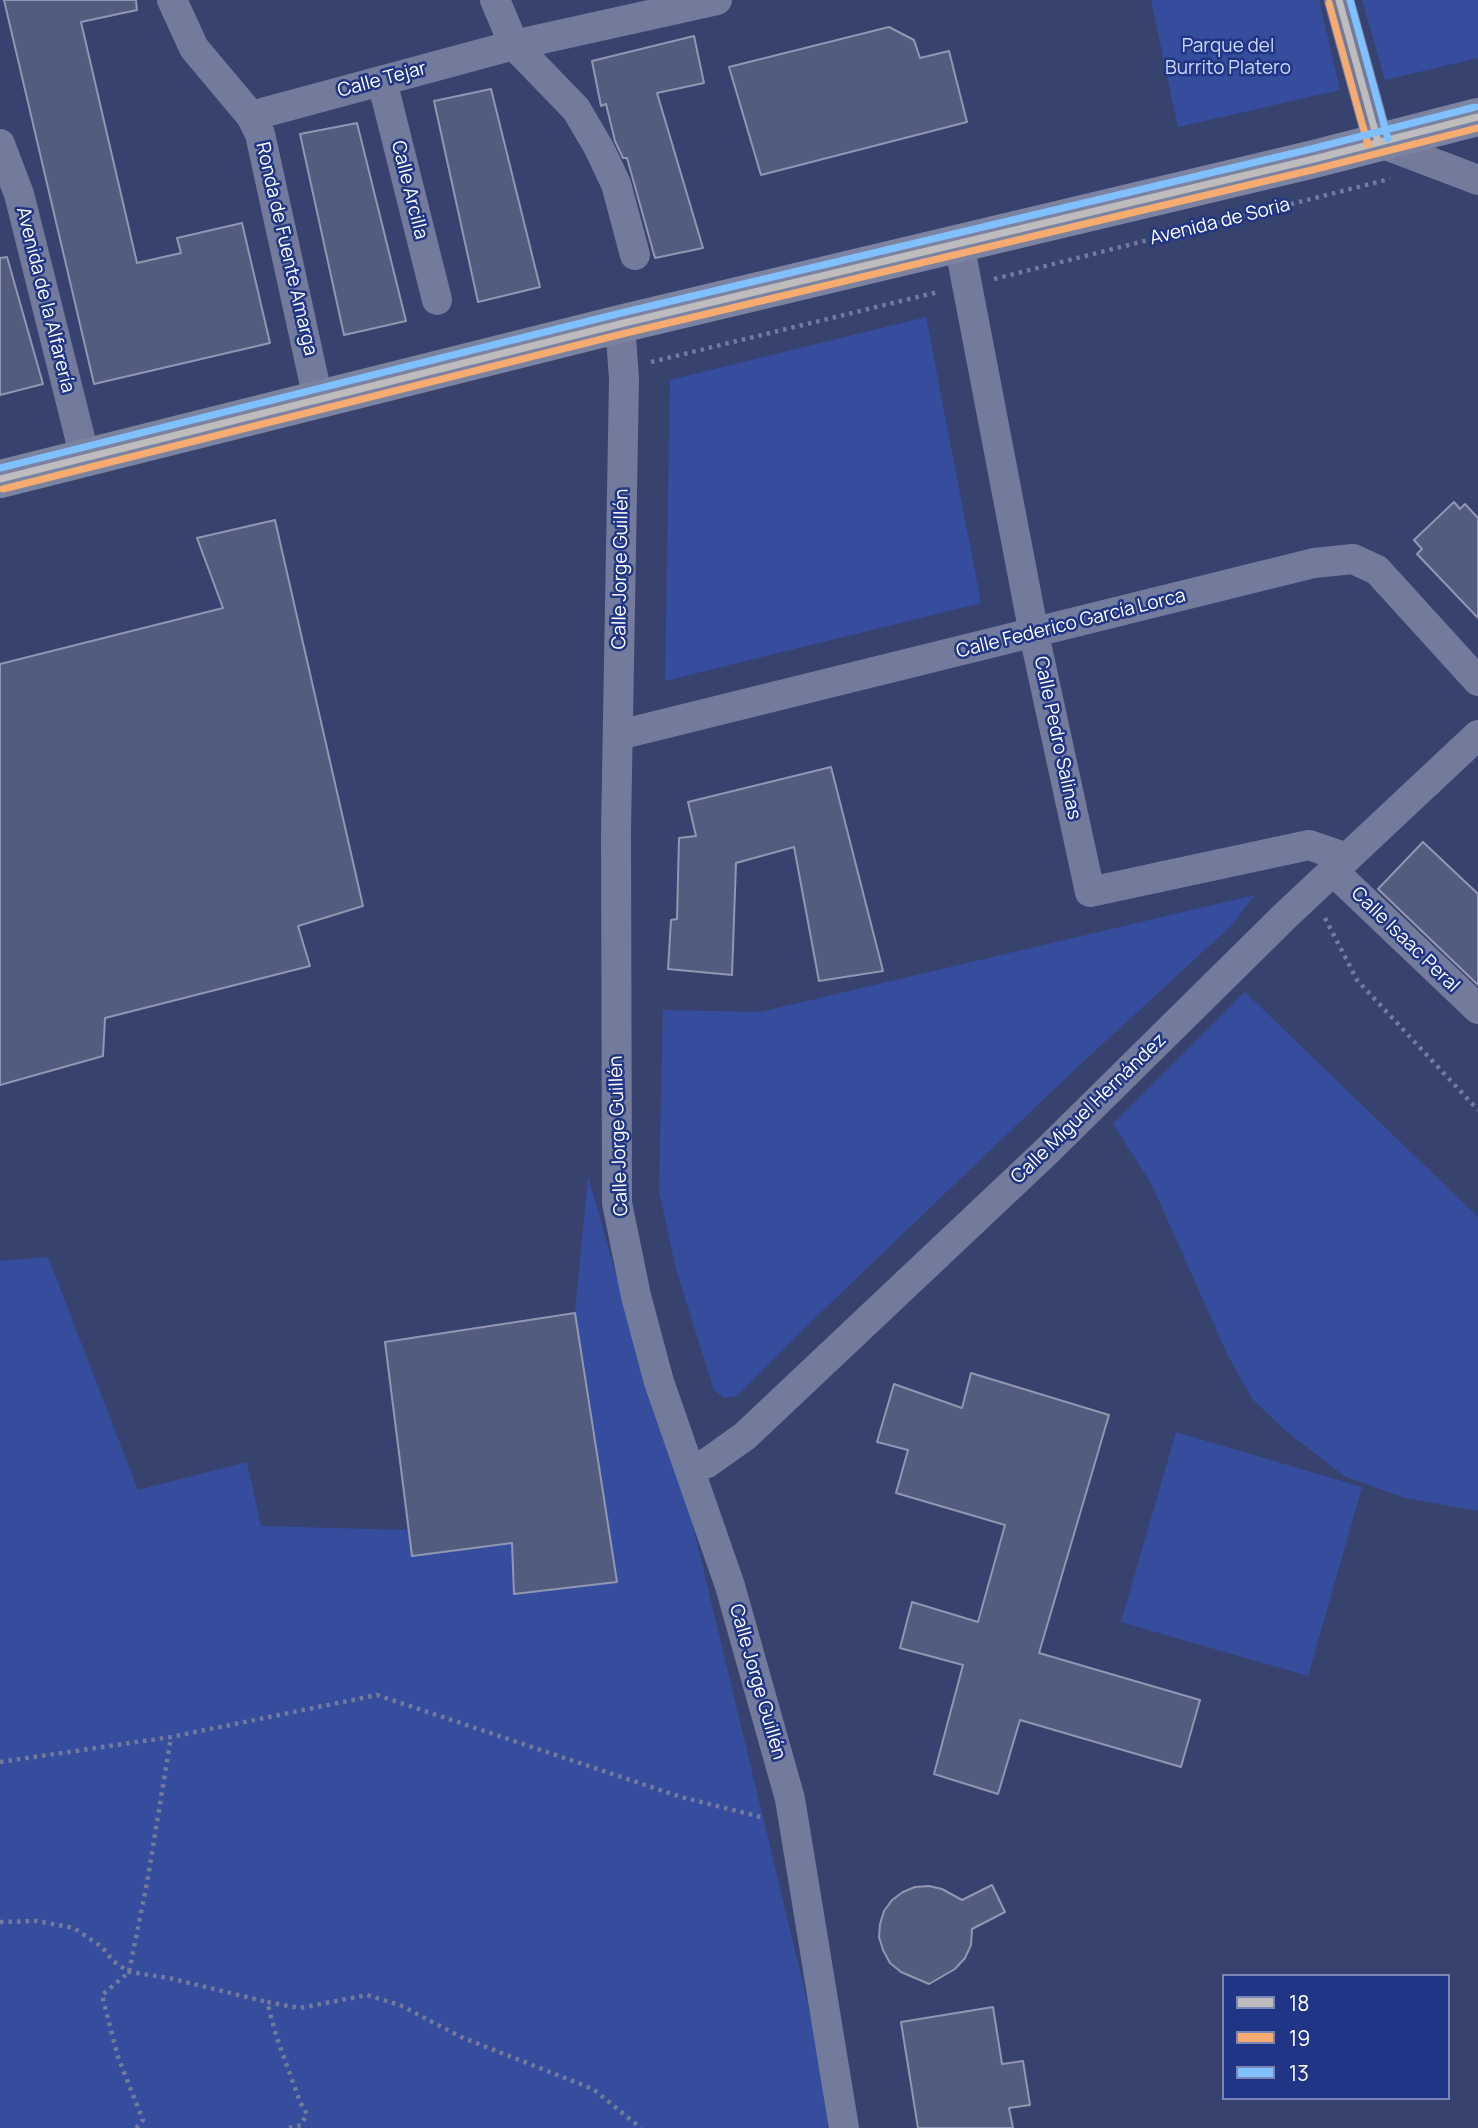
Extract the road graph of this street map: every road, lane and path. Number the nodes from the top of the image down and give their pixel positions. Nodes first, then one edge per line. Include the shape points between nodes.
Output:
1 (172, 0) edge
2 (495, 0) edge
3 (510, 0) edge
4 (716, 0) edge
5 (1339, 0) edge
6 (514, 45) junction
7 (382, 81) junction
8 (251, 116) junction
9 (1478, 117) edge
10 (1378, 142) junction
11 (0, 144) edge
12 (1397, 177) dead end
13 (1478, 180) edge
14 (959, 243) junction
15 (635, 255) dead end
16 (989, 280) dead end
17 (941, 291) dead end
18 (437, 300) dead end
19 (620, 324) junction
20 (641, 365) dead end
21 (318, 400) junction
22 (85, 458) junction
23 (0, 479) edge
24 (1034, 634) junction
25 (1478, 681) edge
26 (619, 735) junction
27 (1478, 735) edge
28 (1331, 873) junction
29 (1478, 1009) edge
30 (1478, 1110) edge
31 (689, 1469) junction
32 (171, 1737) junction
33 (0, 1762) edge
34 (795, 1826) junction
35 (0, 1922) edge
36 (129, 1972) junction
37 (267, 2002) junction
38 (136, 2128) edge
39 (289, 2128) edge
40 (641, 2128) edge
41 (844, 2128) edge

1 - 8 street, Ronda de Fuente Amarga via 194,48
2 - 6 street
3 - 6 street
4 - 6 street, Calle Tejar
5 - 10 street
6 - 7 street, Calle Tejar
6 - 15 street via 576,109 593,138 616,184
7 - 8 street, Calle Tejar
7 - 18 street, Calle Arcilla
8 - 21 street, Ronda de Fuente Amarga via 260,134
9 - 10 main road, Avenida de Soria
10 - 13 street
10 - 14 main road, Avenida de Soria
11 - 22 street, Avenida de la Alfarería via 19,194
12 - 16 path, Avenida de Soria
14 - 19 main road, Avenida de Soria
14 - 24 street, Calle Pedro Salinas
17 - 20 path
19 - 21 main road, Avenida de Soria
19 - 26 street, Calle Jorge Guillén via 624,379
21 - 22 main road, Avenida de Soria
22 - 23 main road, Avenida de Soria
24 - 25 street, Calle Federico García Lorca via 1314,563 1353,559 1377,570
24 - 26 street, Calle Federico García Lorca
24 - 28 street, Calle Pedro Salinas via 1090,892 1309,845
26 - 31 street, Calle Jorge Guillén via 617,1203 659,1382
27 - 28 street, Calle Miguel Hernández
28 - 29 street, Calle Isaac Peral
28 - 30 path via 1357,980
28 - 31 street, Calle Miguel Hernández via 1047,1151 745,1436 707,1463
31 - 34 street, Calle Jorge Guillén via 730,1586
32 - 33 path
32 - 34 path via 377,1695 681,1797
32 - 36 path
34 - 41 street, Calle Jorge Guillén
35 - 36 path via 37,1921 74,1928
36 - 37 path
36 - 38 path via 102,1995 118,2057 143,2120
37 - 39 path via 307,2114 300,2125
37 - 40 path via 300,2008 367,1995 400,2005 461,2037 593,2089

